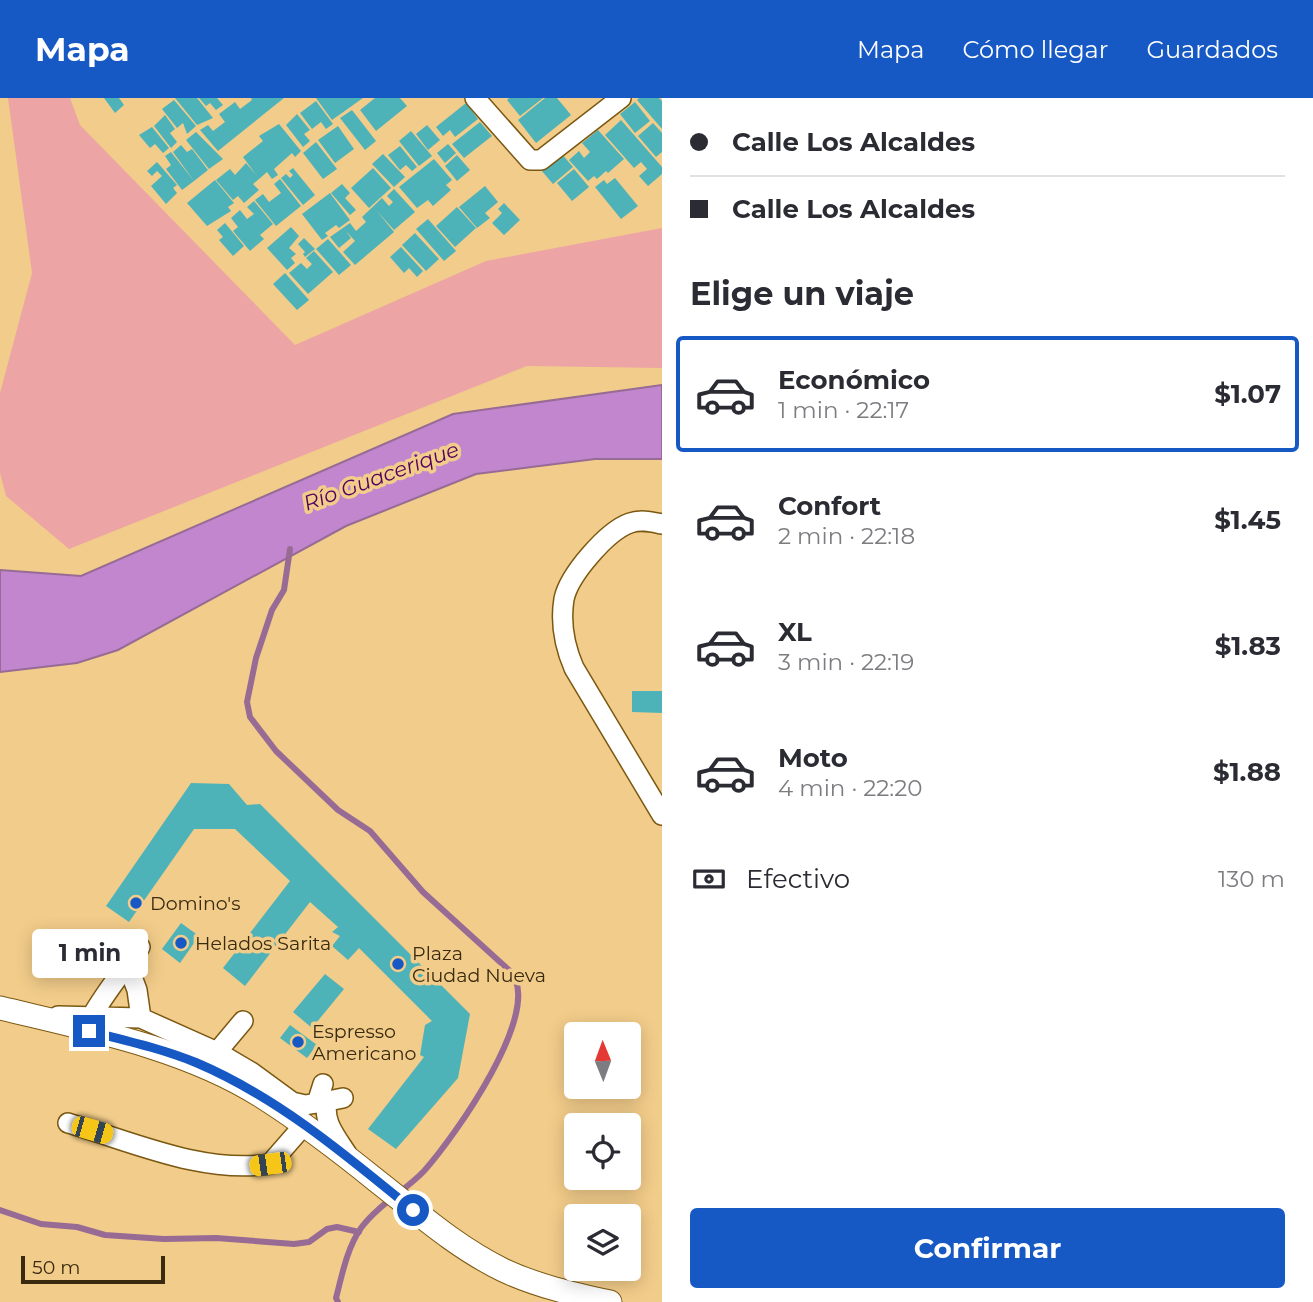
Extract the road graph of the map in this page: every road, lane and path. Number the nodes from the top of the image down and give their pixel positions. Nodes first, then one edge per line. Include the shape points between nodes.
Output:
1 (475, 98) edge
2 (621, 98) edge
3 (662, 524) edge
4 (662, 815) edge
5 (140, 947) dead end
6 (128, 966) junction
7 (0, 1008) edge
8 (92, 1016) junction
9 (36, 1017) junction
10 (141, 1018) junction
11 (243, 1021) dead end
12 (216, 1052) junction
13 (323, 1084) dead end
14 (343, 1098) dead end
15 (68, 1123) dead end
16 (304, 1125) junction
17 (352, 1160) junction
18 (610, 1302) edge

1 - 2 street via 530,160 541,160
3 - 4 street via 629,523 607,540 571,580 564,600 565,645 574,668
5 - 6 street
6 - 8 street via 110,985
6 - 10 street
7 - 9 main road
8 - 9 street
8 - 10 street
9 - 16 main road via 196,1063 259,1094
10 - 12 street
11 - 12 street
12 - 13 street via 292,1102 317,1103
14 - 17 street via 328,1101 326,1108 334,1133
15 - 16 street via 216,1167 243,1168 270,1164
16 - 17 main road
17 - 18 main road via 458,1244 504,1270 561,1292

